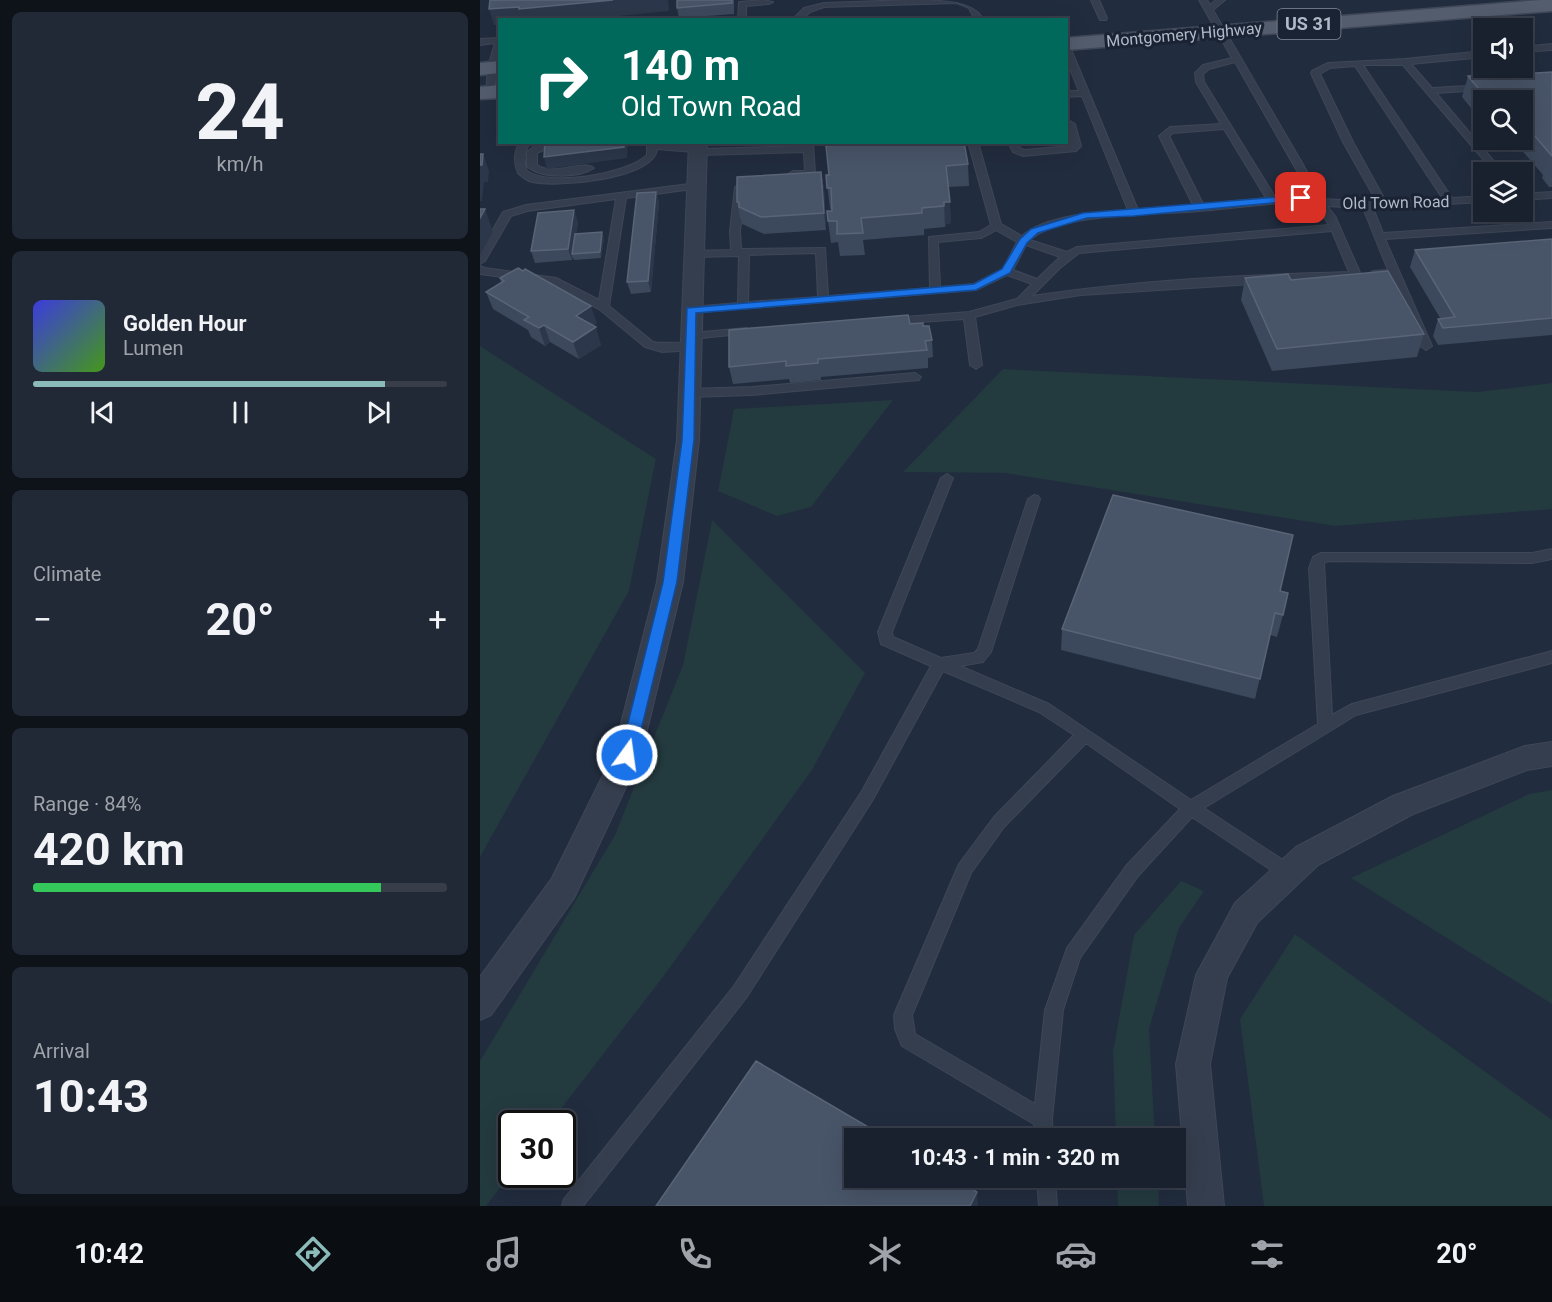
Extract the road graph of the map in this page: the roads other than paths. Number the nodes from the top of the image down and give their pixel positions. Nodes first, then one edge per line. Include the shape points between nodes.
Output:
1 (769, 2) dead end
2 (973, 3) edge
3 (1211, 3) edge
4 (1552, 5) edge
5 (1243, 7) dead end
6 (1185, 11) dead end
7 (1095, 12) edge
8 (1127, 16) dead end
9 (742, 18) edge
10 (798, 18) edge
11 (979, 18) edge
12 (1221, 31) junction
13 (498, 41) edge
14 (480, 42) edge
15 (1068, 45) edge
16 (498, 46) edge
17 (1552, 47) edge
18 (1533, 49) edge
19 (1068, 50) edge
20 (1473, 55) edge
21 (1238, 59) junction
22 (1405, 62) junction
23 (1357, 63) junction
24 (490, 68) edge
25 (1497, 85) edge
26 (1430, 91) junction
27 (490, 92) edge
28 (1085, 93) junction
29 (1068, 94) edge
30 (1068, 118) edge
31 (1225, 126) junction
32 (524, 144) edge
33 (550, 144) edge
34 (652, 144) edge
35 (975, 144) edge
36 (1013, 144) edge
37 (808, 146) edge
38 (698, 148) edge
39 (650, 158) junction
40 (1490, 162) edge
41 (778, 176) edge
42 (752, 180) edge
43 (697, 186) junction
44 (622, 195) junction
45 (1552, 195) edge
46 (1533, 196) edge
47 (1272, 200) junction
48 (1473, 200) edge
49 (1449, 201) junction
50 (1320, 203) junction
51 (1366, 204) junction
52 (1382, 204) junction
53 (1200, 208) junction
54 (1134, 213) junction
55 (996, 226) junction
56 (1551, 227) edge
57 (1335, 228) junction
58 (1379, 236) junction
59 (1023, 241) junction
60 (740, 253) junction
61 (693, 254) junction
62 (1066, 255) junction
63 (480, 261) edge
64 (480, 269) edge
65 (1007, 271) junction
66 (1394, 273) junction
67 (1356, 275) junction
68 (1040, 284) junction
69 (935, 291) junction
70 (823, 300) junction
71 (1021, 301) junction
72 (603, 306) junction
73 (743, 306) junction
74 (691, 310) junction
75 (969, 315) junction
76 (876, 322) edge
77 (761, 330) edge
78 (692, 341) junction
79 (1426, 346) edge
80 (976, 365) dead end
81 (915, 377) dead end
82 (689, 393) junction
83 (947, 478) dead end
84 (1034, 499) dead end
85 (1552, 554) edge
86 (1552, 657) edge
87 (940, 664) junction
88 (1324, 726) junction
89 (1085, 734) junction
90 (1552, 754) edge
91 (1191, 808) junction
92 (1289, 873) junction
93 (480, 1004) edge
94 (1043, 1119) junction
95 (1043, 1128) edge
96 (1047, 1188) edge
97 (571, 1206) edge
98 (1048, 1206) edge
99 (1206, 1206) edge

1 - 9 lane via 742,4
2 - 10 lane via 824,5 807,10
2 - 11 lane
3 - 5 main road, Montgomery Highway
3 - 6 main road, Montgomery Highway
3 - 12 lane
4 - 12 main road, Montgomery Highway / US 31
7 - 8 main road, Montgomery Highway
12 - 15 main road, Montgomery Highway / US 31
12 - 21 lane
13 - 14 lane
16 - 24 lane
17 - 18 lane
19 - 28 lane
20 - 22 lane
21 - 31 lane via 1206,67 1199,74
21 - 50 lane
22 - 23 lane
22 - 26 lane
23 - 49 lane
23 - 52 lane via 1328,66 1315,74
24 - 27 lane
25 - 26 lane
26 - 40 lane
28 - 29 lane
28 - 54 lane
30 - 36 lane via 1076,139 1073,149 1023,153
31 - 47 lane
31 - 53 lane via 1170,130 1164,136
32 - 39 lane via 520,157 522,172 543,182 616,173
33 - 39 lane via 532,152 532,166 536,170 547,173
34 - 38 lane
34 - 39 lane
35 - 55 lane
37 - 38 lane
37 - 41 lane via 810,174
38 - 43 street
42 - 60 lane via 739,188 737,195 735,231
43 - 44 lane
43 - 61 street
44 - 63 lane via 507,214
44 - 72 lane
45 - 46 lane
47 - 50 lane, Old Town Road via 1301,198
47 - 53 lane, Old Town Road
48 - 49 lane, Old Town Road
49 - 52 lane, Old Town Road
50 - 51 lane, Old Town Road
50 - 57 lane
51 - 52 lane, Old Town Road
51 - 58 lane
53 - 54 lane, Old Town Road
54 - 59 lane, Old Town Road via 1086,215 1035,231
55 - 59 lane
55 - 69 lane via 981,235 933,239
56 - 58 lane
57 - 62 lane via 1077,250
57 - 67 lane
58 - 66 lane
59 - 62 lane
59 - 65 lane
60 - 61 lane
60 - 70 lane via 821,250
60 - 73 lane
61 - 74 street
62 - 68 lane
64 - 72 lane via 552,280
65 - 68 lane
65 - 69 lane via 976,287
66 - 67 lane
66 - 79 lane
67 - 71 lane via 1081,292
68 - 71 lane
69 - 70 lane
70 - 73 lane
71 - 75 lane
72 - 78 lane via 650,345 662,348
73 - 74 lane
74 - 78 street
75 - 76 lane
75 - 80 lane
77 - 78 lane
78 - 82 street
81 - 82 lane
82 - 93 street via 688,440 670,582 627,755 562,888
83 - 87 lane via 885,632 886,640
84 - 87 lane via 984,652 978,658
85 - 88 lane via 1532,558 1326,556 1318,560
86 - 88 lane via 1352,710
87 - 89 lane via 1044,708
87 - 97 lane via 867,796 740,992
88 - 91 lane
89 - 91 lane
89 - 94 lane via 999,822 965,869 903,1015 908,1040
90 - 92 street via 1525,758 1403,805 1307,856
91 - 92 lane
91 - 94 lane via 1132,871 1073,954 1054,1010
92 - 99 street via 1246,913 1212,975 1193,1064
94 - 95 lane
96 - 98 lane

